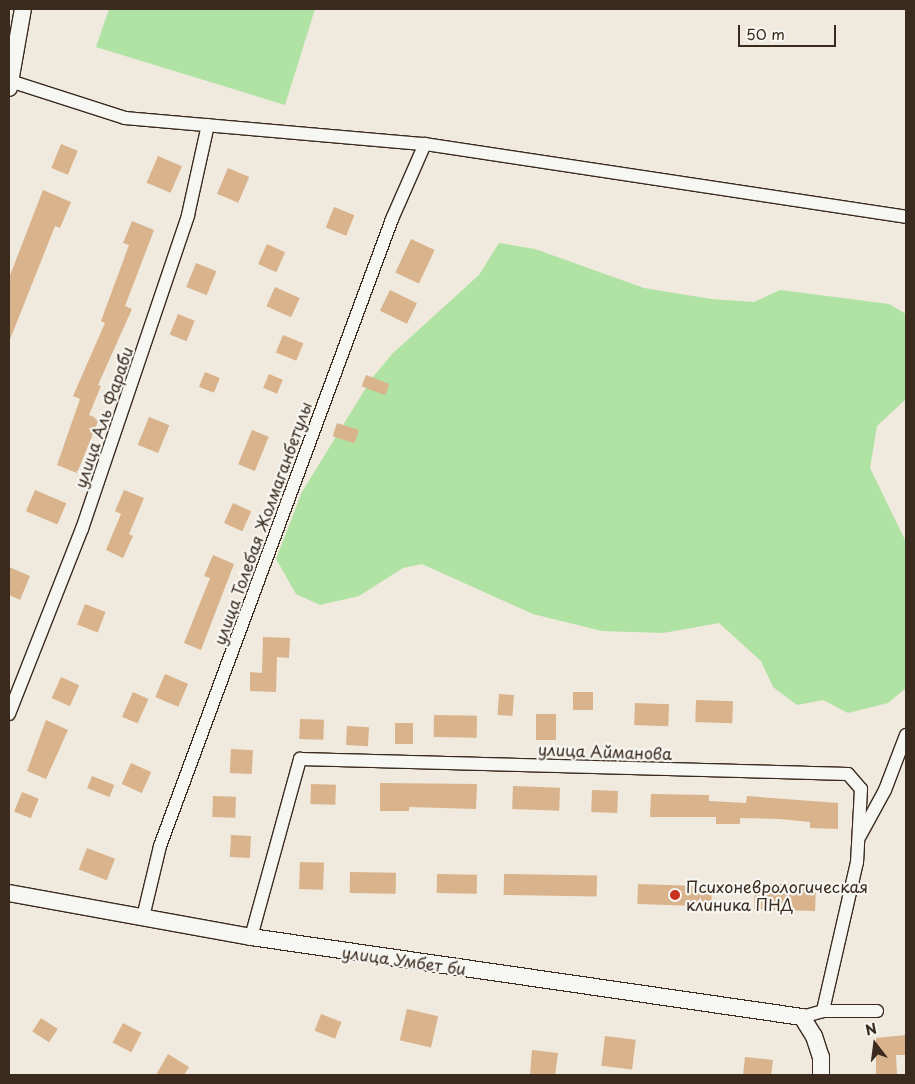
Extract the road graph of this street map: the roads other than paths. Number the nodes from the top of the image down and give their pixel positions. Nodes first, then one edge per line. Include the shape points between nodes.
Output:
1 (23, 9) edge
2 (10, 85) edge
3 (208, 125) junction
4 (425, 144) junction
5 (906, 217) edge
6 (9, 714) edge
7 (906, 734) edge
8 (858, 840) junction
9 (9, 893) edge
10 (143, 918) junction
11 (251, 937) junction
12 (823, 1011) junction
13 (877, 1011) dead end
14 (802, 1017) junction
15 (821, 1075) edge

1 - 2 street
2 - 3 street via 125,118
3 - 4 street
3 - 6 street, улица Аль Фараби via 188,214 82,529
4 - 5 street
4 - 10 street, улица Толебая Жолмаганбетулы via 392,219 160,846
7 - 8 street via 885,790
8 - 11 street, улица Айманова via 861,789 848,774 300,759
8 - 12 street, улица Айманова via 857,862
9 - 10 street, улица Умбет би
10 - 11 street, улица Умбет би
11 - 14 street, улица Умбет би
12 - 13 street
12 - 14 street
14 - 15 street via 814,1036 821,1057

